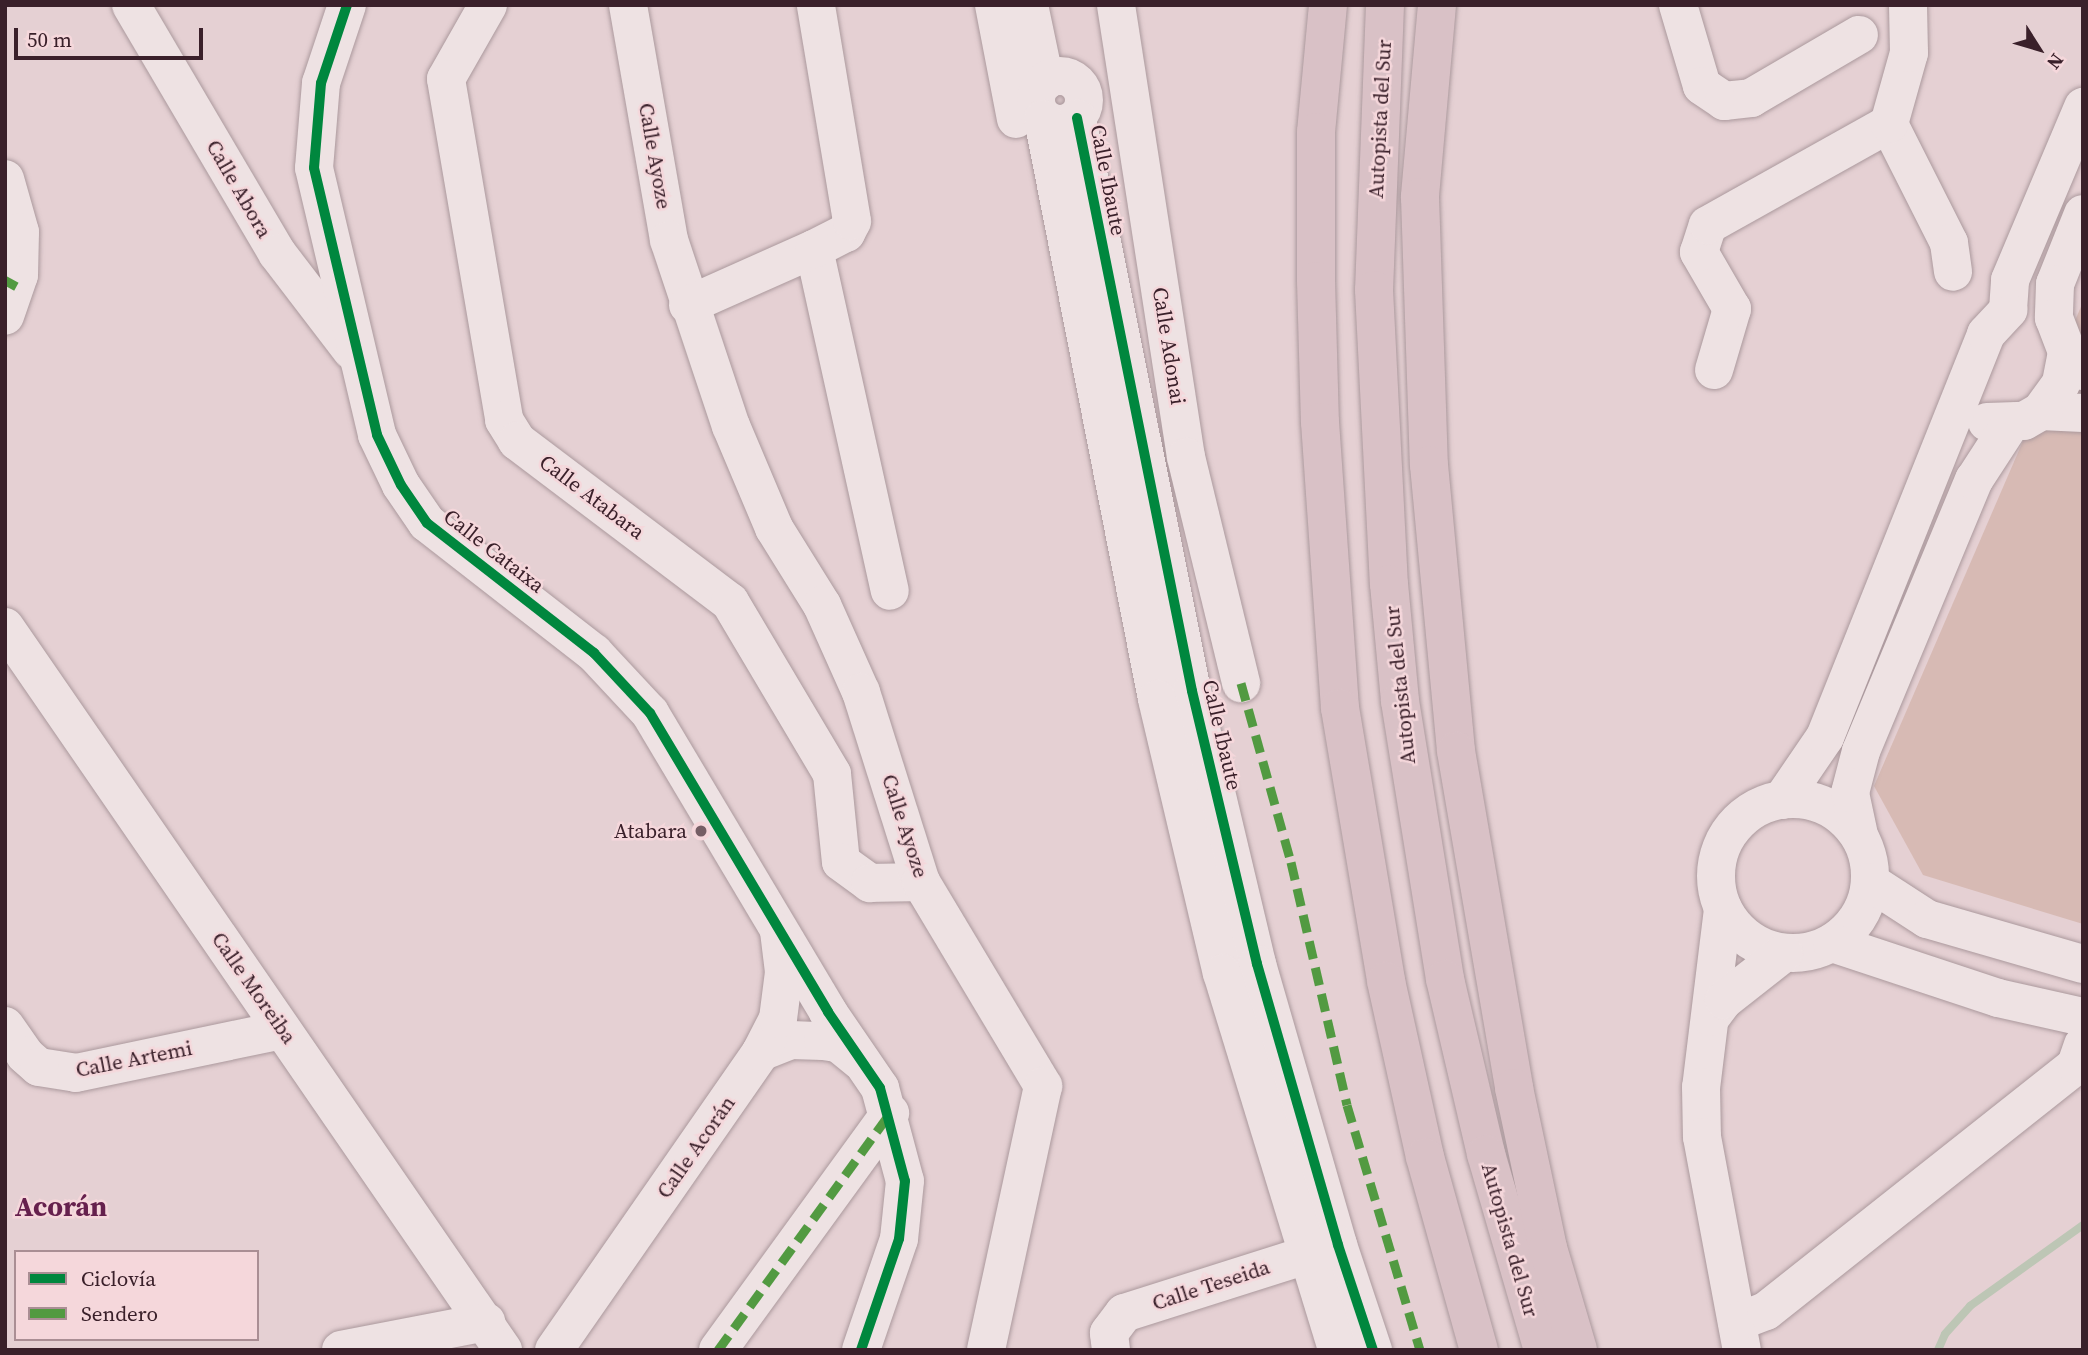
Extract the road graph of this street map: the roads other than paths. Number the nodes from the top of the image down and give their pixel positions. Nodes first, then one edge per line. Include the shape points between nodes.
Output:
1 (131, 5) edge
2 (347, 5) edge
3 (488, 5) edge
4 (628, 5) edge
5 (816, 5) edge
6 (994, 5) edge
7 (1030, 5) edge
8 (1116, 5) edge
9 (1301, 5) edge
10 (1328, 5) edge
11 (1385, 5) edge
12 (1437, 5) edge
13 (1454, 5) edge
14 (1678, 5) edge
15 (1909, 5) edge
16 (1859, 35) dead end
17 (2083, 107) edge
18 (1045, 119) junction
19 (1889, 124) junction
20 (1316, 132) junction
21 (5, 179) edge
22 (1420, 197) junction
23 (2083, 214) edge
24 (814, 249) junction
25 (1953, 272) dead end
26 (688, 305) junction
27 (2008, 310) junction
28 (5, 316) edge
29 (2068, 347) edge
30 (362, 364) junction
31 (1714, 370) dead end
32 (1959, 403) junction
33 (2083, 413) edge
34 (2026, 417) junction
35 (890, 591) dead end
36 (5, 627) edge
37 (1241, 683) dead end
38 (1782, 800) junction
39 (1858, 835) junction
40 (921, 882) junction
41 (1870, 882) junction
42 (1723, 909) junction
43 (778, 924) junction
44 (1832, 943) junction
45 (1784, 953) junction
46 (2083, 964) edge
47 (1711, 1017) junction
48 (2083, 1017) edge
49 (5, 1026) edge
50 (282, 1030) junction
51 (2083, 1045) edge
52 (761, 1052) junction
53 (867, 1067) junction
54 (890, 1113) junction
55 (1322, 1250) junction
56 (495, 1336) edge
57 (1739, 1336) edge
58 (341, 1350) edge
59 (554, 1350) edge
60 (718, 1350) edge
61 (861, 1350) edge
62 (986, 1350) edge
63 (1111, 1350) edge
64 (1337, 1350) edge
65 (1373, 1350) edge
66 (1479, 1350) edge
67 (1543, 1350) edge
68 (1578, 1350) edge

1 - 30 street, Calle Abora via 277,253
2 - 30 street, Calle Cataixa via 321,83 314,168
3 - 40 street, Calle Atabara via 446,79 504,420 517,441 730,602 832,774 841,862 870,883
4 - 26 street, Calle Ayoze via 669,240
5 - 24 street via 853,207 845,233
6 - 18 street
7 - 18 street via 1045,81 1059,76 1080,86 1084,99
8 - 37 street, Calle Adonai via 1186,457
9 - 20 highway via 1299,40
10 - 20 highway
11 - 67 highway, Autopista del Sur via 1374,290 1389,584 1400,701 1446,979 1486,1154
12 - 22 highway
13 - 22 highway
14 - 16 street via 1702,86 1724,101 1751,98
15 - 19 street via 1909,53
17 - 27 street via 2010,280
18 - 55 street, Calle Ibaute via 1174,695 1256,964
19 - 25 street via 1949,243
19 - 31 street via 1708,225 1699,252 1732,309
20 - 66 highway via 1320,422 1340,708 1385,981 1425,1157
21 - 28 street via 20,232 19,275
22 - 68 highway via 1429,465 1456,751 1514,1088 1548,1248
23 - 29 street via 2055,284
24 - 26 street
24 - 35 street
26 - 40 street, Calle Ayoze via 731,426 774,527 822,605 861,692
27 - 29 street via 2034,305
27 - 32 street via 1986,334
29 - 34 street via 2061,383
30 - 43 street, Calle Cataixa via 377,435 401,485 427,523 594,653 626,685 685,768
32 - 34 street via 1987,422
32 - 38 street via 1825,737
33 - 34 street
34 - 39 street via 1974,480 1861,751 1850,793
36 - 50 street, Calle Moreiba
38 - 39 street via 1821,804 1842,816
38 - 42 street via 1748,813 1729,834 1718,858 1716,884
39 - 41 street via 1868,858
40 - 62 street, Calle Ayoze via 1043,1086
41 - 44 street via 1858,917
41 - 46 street via 1927,919
42 - 45 street via 1737,931 1759,946
42 - 47 street
43 - 52 street, Calle Acorán via 784,972 779,1007
43 - 53 street, Calle Cataixa via 828,1012
44 - 45 street via 1809,952
44 - 48 street via 1998,998
45 - 47 street via 1724,1000
47 - 57 street via 1701,1087 1702,1137
49 - 50 street, Calle Artemi via 39,1067 76,1073
50 - 56 street, Calle Moreiba
51 - 57 street via 2076,1065
52 - 53 street via 791,1040 838,1043
52 - 59 street, Calle Acorán
53 - 54 street, Calle Cataixa
54 - 60 street
54 - 61 street, Calle Cataixa via 905,1181 899,1239
55 - 63 street, Calle Teseida via 1124,1313 1109,1333
55 - 64 street, Calle Ibaute
55 - 65 street, Calle Ibaute
56 - 58 street

